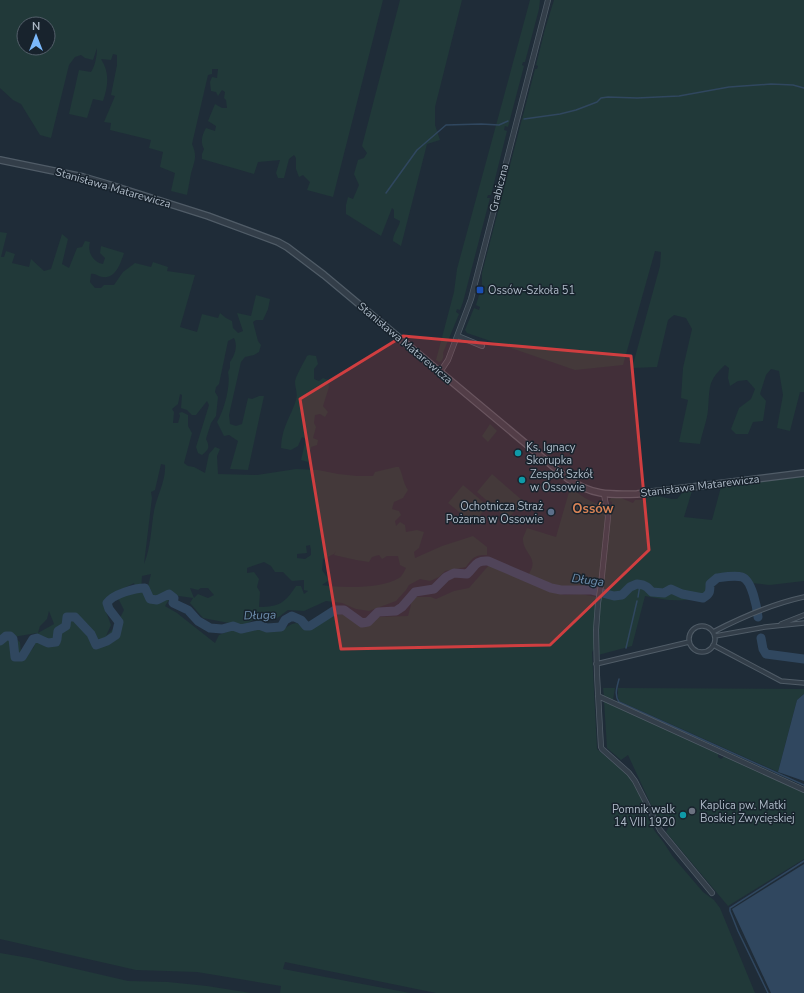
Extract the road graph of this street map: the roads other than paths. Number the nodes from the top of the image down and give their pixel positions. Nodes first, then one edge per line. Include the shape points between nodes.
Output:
1 (548, 0) edge
2 (0, 160) edge
3 (458, 336) junction
4 (482, 346) dead end
5 (440, 372) junction
6 (804, 473) edge
7 (604, 494) junction
8 (804, 597) edge
9 (804, 615) edge
10 (804, 623) edge
11 (778, 625) junction
12 (714, 634) junction
13 (689, 642) junction
14 (713, 645) junction
15 (596, 664) junction
16 (804, 683) edge
17 (598, 696) junction
18 (804, 790) edge
19 (712, 893) dead end

1 - 3 street, Grabiczna via 471,299
2 - 5 street, Stanisława Matarewicza via 107,184 208,216 278,242 324,275
3 - 4 street
3 - 5 street, Grabiczna
5 - 7 street, Stanisława Matarewicza via 567,478 584,488
6 - 7 street, Stanisława Matarewicza via 637,494
7 - 15 street via 608,517 598,603
8 - 12 street via 748,615
9 - 11 street
10 - 11 street
11 - 12 street
12 - 13 street via 706,626 697,627 690,632
12 - 14 street
13 - 14 street via 692,648 700,652 709,650
13 - 15 street
14 - 16 street via 781,681
15 - 17 street
17 - 18 street
17 - 19 street via 602,749 632,777 660,830

